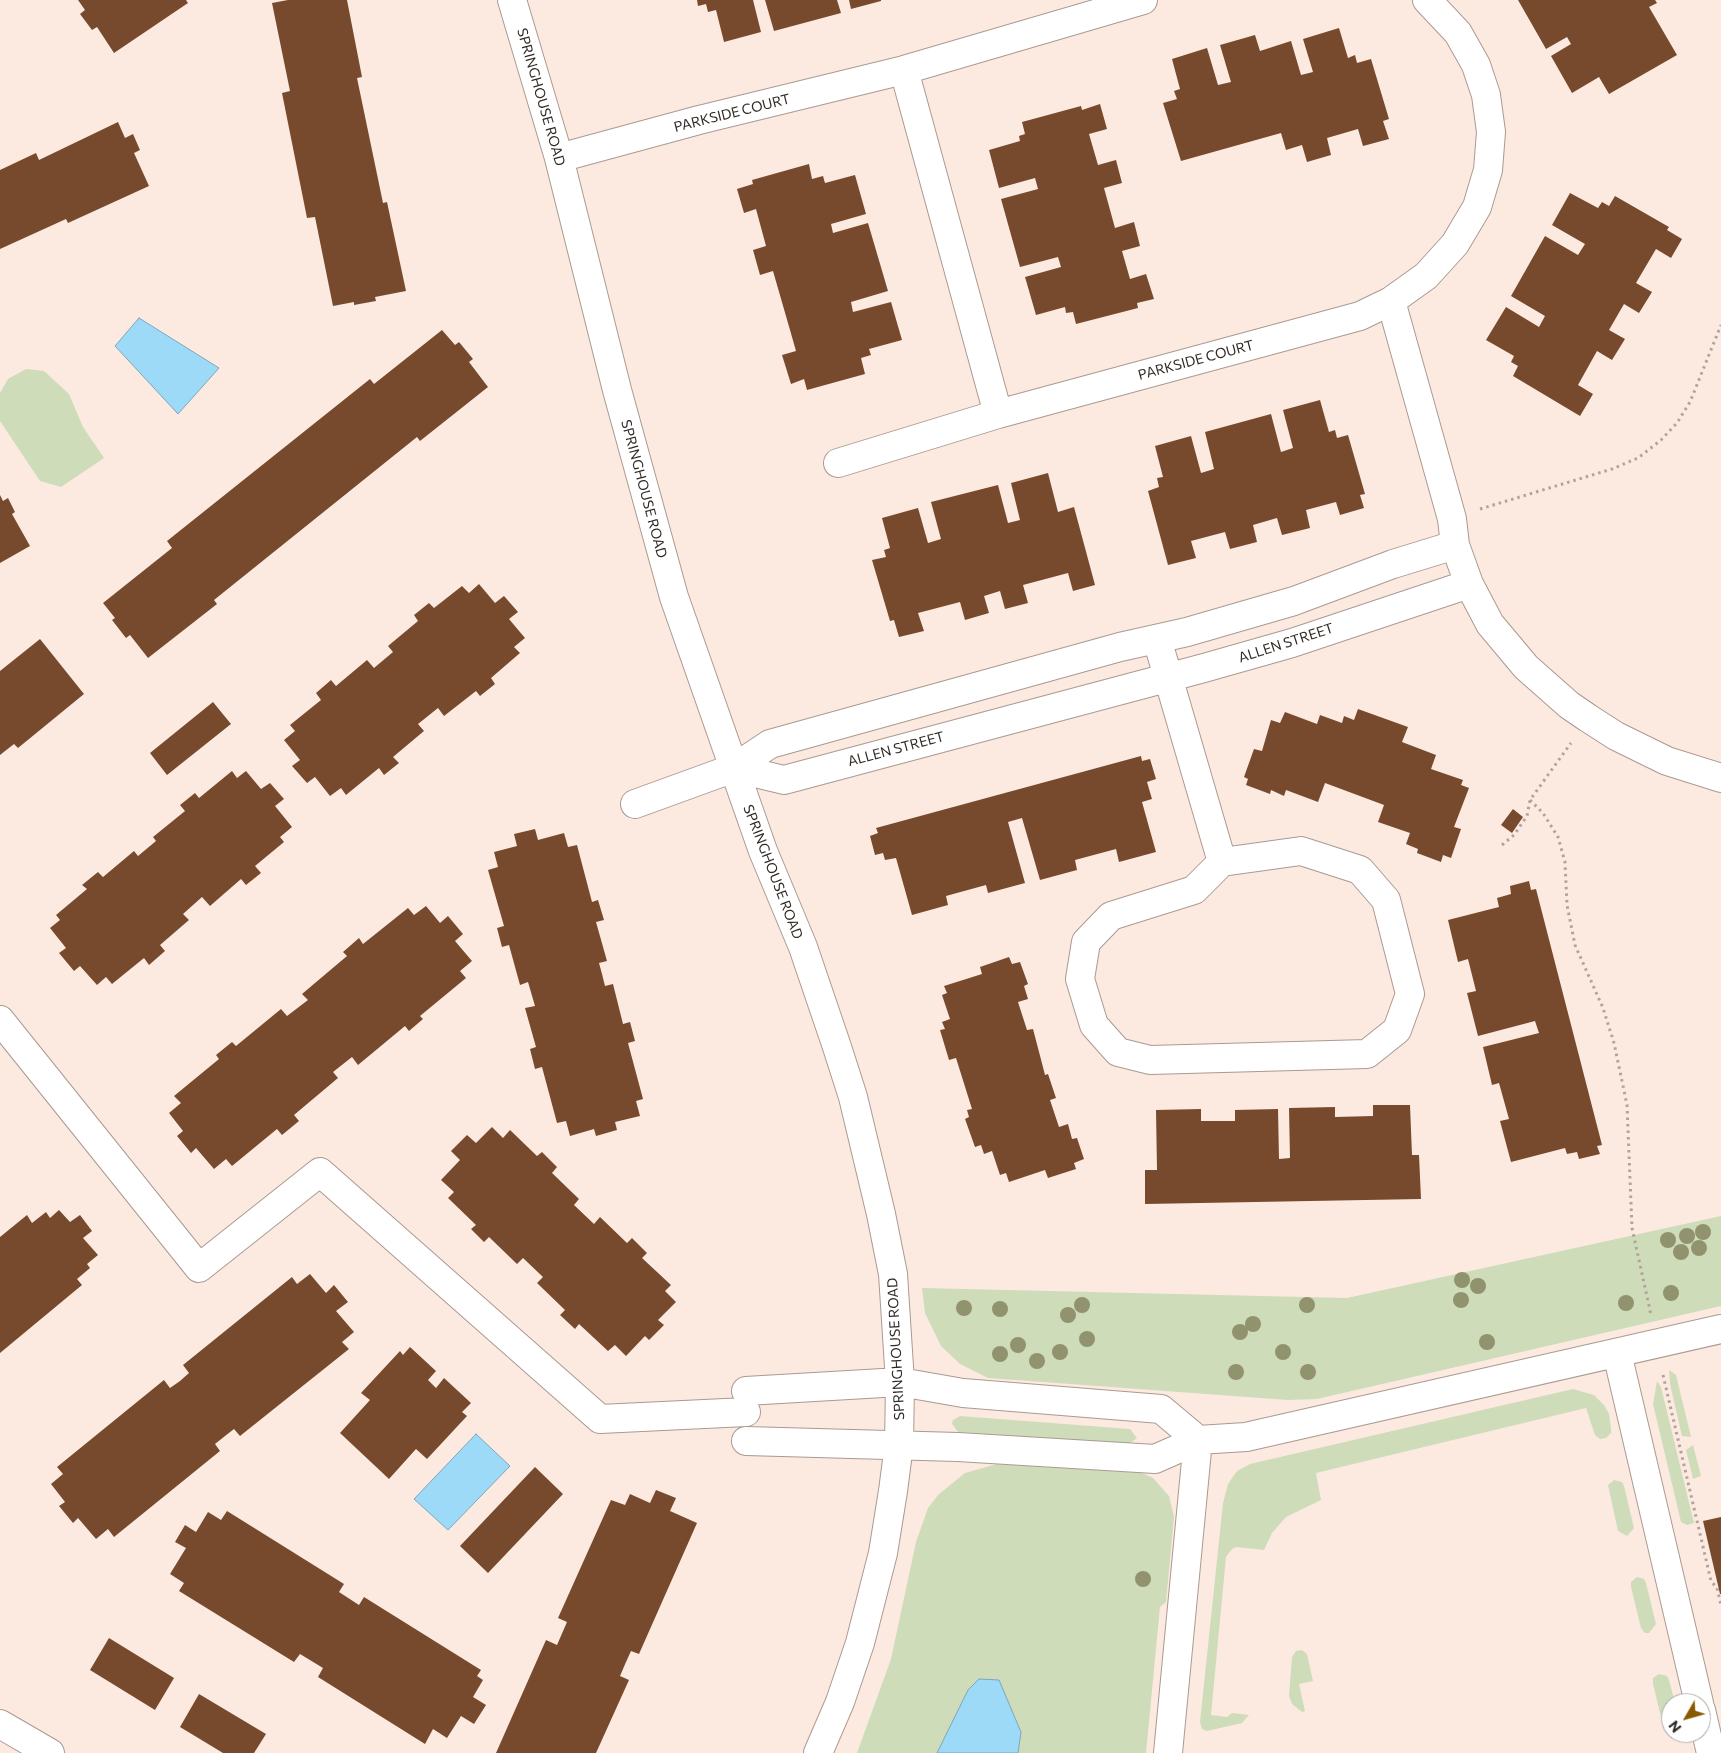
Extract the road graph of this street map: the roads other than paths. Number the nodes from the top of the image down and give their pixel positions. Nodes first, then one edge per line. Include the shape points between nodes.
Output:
1 (512, 0) edge
2 (1143, 0) edge
3 (1427, 0) edge
4 (904, 70) junction
5 (559, 158) junction
6 (1391, 301) junction
7 (998, 414) junction
8 (838, 463) dead end
9 (1455, 545) junction
10 (1469, 584) junction
11 (1157, 639) junction
12 (1169, 677) junction
13 (734, 768) junction
14 (1721, 778) edge
15 (635, 804) dead end
16 (1222, 862) junction
17 (0, 1020) edge
18 (1721, 1329) edge
19 (1617, 1353) junction
20 (900, 1382) junction
21 (1198, 1440) junction
22 (746, 1441) dead end
23 (899, 1445) junction
24 (1697, 1693) edge
25 (0, 1724) edge
26 (50, 1753) edge
27 (818, 1753) edge
28 (1168, 1753) edge

1 - 5 street, SPRINGHOUSE ROAD
2 - 4 street, PARKSIDE COURT
3 - 6 street, PARKSIDE COURT via 1458,33 1476,66 1486,95 1491,132 1488,170 1477,207 1455,244 1426,276
4 - 5 street, PARKSIDE COURT
4 - 7 street
5 - 13 street, SPRINGHOUSE ROAD via 674,596
6 - 7 street, PARKSIDE COURT via 1360,316
6 - 9 street via 1452,519
7 - 8 street, PARKSIDE COURT
9 - 10 street
9 - 11 street via 1294,601
10 - 12 street, ALLEN STREET via 1292,642
10 - 14 street via 1490,624 1526,667 1569,705 1616,736 1667,761
11 - 12 street
11 - 13 street via 770,744
12 - 13 street, ALLEN STREET via 784,780
12 - 16 street
13 - 15 street
13 - 20 street, SPRINGHOUSE ROAD via 763,851 803,947 852,1097 893,1274
16 - 16 street via 1194,890 1111,916 1086,942 1080,978 1094,1025 1118,1052 1150,1060 1368,1054 1397,1030 1410,994 1386,900 1360,870 1301,851
17 - 20 street via 200,1268 320,1172 600,1419
18 - 19 street
19 - 21 street via 1246,1437
19 - 24 street
20 - 21 street via 963,1393 1161,1409
20 - 23 street, SPRINGHOUSE ROAD
21 - 23 street via 1155,1459
21 - 28 street
22 - 23 street
23 - 27 street, SPRINGHOUSE ROAD via 883,1553 863,1634 840,1702
25 - 26 street

